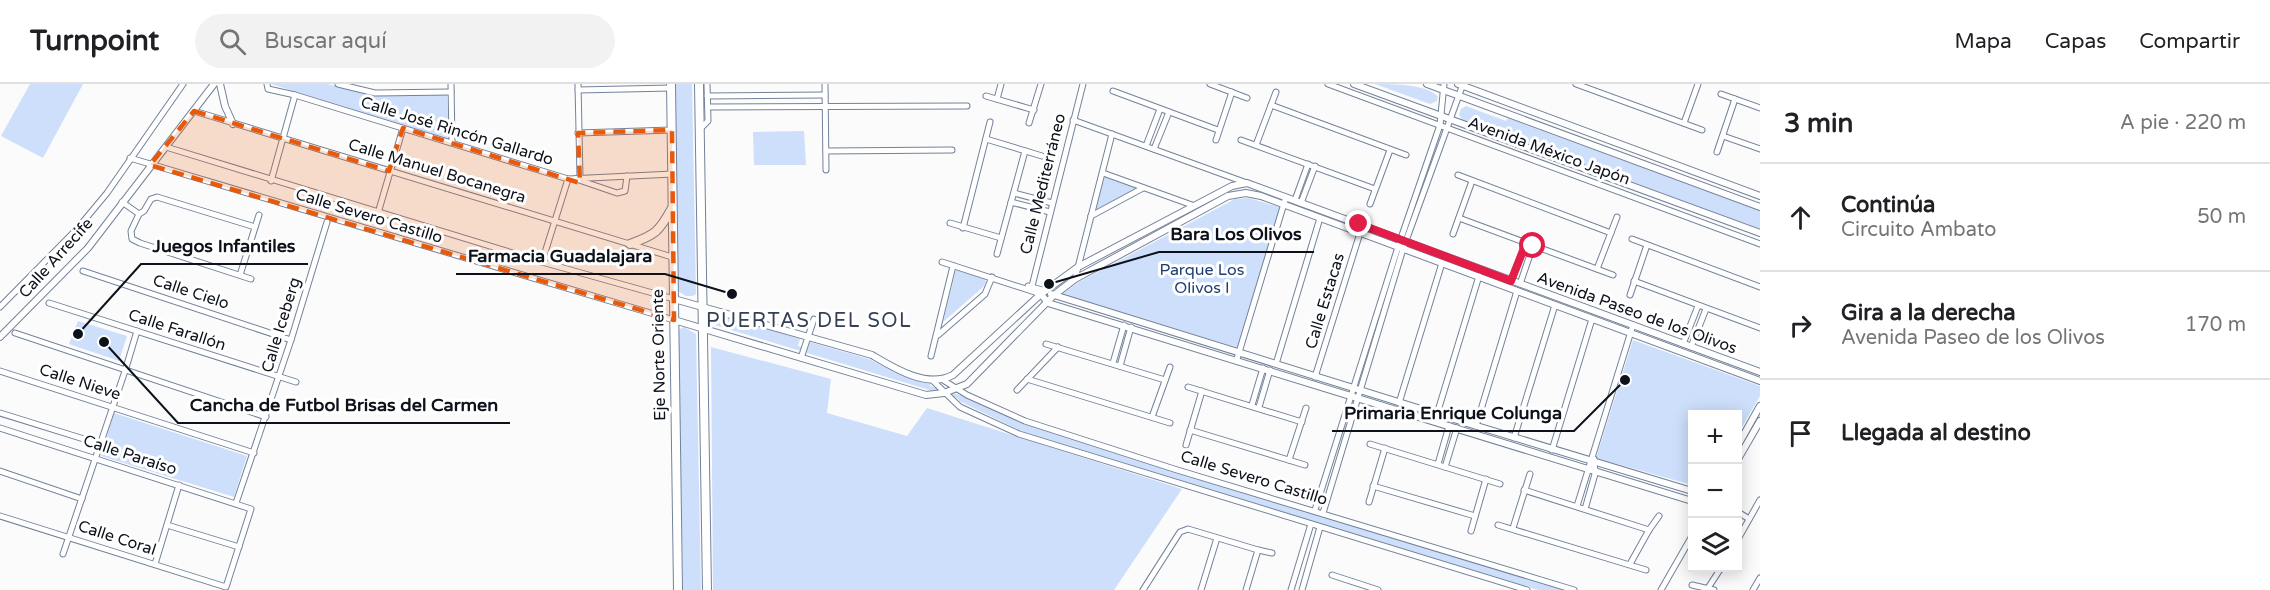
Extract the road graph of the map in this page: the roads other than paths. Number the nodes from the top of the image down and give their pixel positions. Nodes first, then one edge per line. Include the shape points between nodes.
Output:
1 (183, 84) edge
2 (214, 84) edge
3 (220, 84) edge
4 (267, 84) edge
5 (338, 84) edge
6 (450, 84) edge
7 (699, 84) edge
8 (707, 84) edge
9 (825, 84) edge
10 (1001, 84) edge
11 (1041, 84) edge
12 (1083, 84) edge
13 (1125, 84) edge
14 (1210, 84) edge
15 (1328, 84) edge
16 (1354, 84) edge
17 (1426, 84) edge
18 (1461, 84) edge
19 (1576, 84) edge
20 (1696, 84) edge
21 (671, 86) edge
22 (578, 87) edge
23 (1443, 87) edge
24 (1113, 91) dead end
25 (451, 92) junction
26 (1276, 92) dead end
27 (1122, 93) junction
28 (1232, 93) junction
29 (1721, 94) dead end
30 (295, 95) junction
31 (825, 95) junction
32 (707, 96) junction
33 (755, 96) junction
34 (986, 96) dead end
35 (1457, 96) junction
36 (1248, 98) dead end
37 (997, 99) junction
38 (1735, 99) junction
39 (1271, 105) junction
40 (755, 106) junction
41 (967, 106) dead end
42 (708, 107) junction
43 (825, 107) junction
44 (1760, 108) edge
45 (1160, 109) junction
46 (1034, 110) junction
47 (194, 111) junction
48 (1169, 112) junction
49 (1441, 116) junction
50 (1074, 120) junction
51 (1450, 120) junction
52 (990, 122) dead end
53 (1029, 123) dead end
54 (1684, 123) junction
55 (233, 124) junction
56 (1443, 126) junction
57 (403, 128) junction
58 (700, 129) junction
59 (672, 130) junction
60 (1218, 130) junction
61 (1702, 130) dead end
62 (578, 133) junction
63 (1112, 134) junction
64 (1723, 136) junction
65 (282, 139) junction
66 (986, 139) junction
67 (1216, 140) dead end
68 (1241, 140) dead end
69 (452, 143) junction
70 (1256, 145) junction
71 (1146, 146) junction
72 (166, 147) junction
73 (1154, 149) junction
74 (1760, 149) edge
75 (952, 150) dead end
76 (1390, 150) junction
77 (1025, 151) junction
78 (826, 152) junction
79 (1717, 152) dead end
80 (1406, 155) dead end
81 (1042, 156) dead end
82 (132, 159) junction
83 (150, 164) junction
84 (1308, 164) junction
85 (1315, 166) junction
86 (826, 170) dead end
87 (389, 171) junction
88 (1103, 173) junction
89 (673, 174) junction
90 (1458, 175) dead end
91 (627, 176) junction
92 (580, 178) junction
93 (570, 179) junction
94 (271, 181) junction
95 (1472, 181) junction
96 (1247, 183) junction
97 (1143, 188) junction
98 (1375, 189) junction
99 (1014, 193) junction
100 (1760, 196) edge
101 (1286, 201) junction
102 (1298, 201) junction
103 (122, 202) junction
104 (1011, 202) junction
105 (1052, 203) junction
106 (1370, 204) dead end
107 (673, 205) junction
108 (1192, 205) junction
109 (1760, 207) edge
110 (1050, 212) junction
111 (378, 213) junction
112 (139, 214) junction
113 (259, 215) dead end
114 (1091, 216) junction
115 (1617, 217) dead end
116 (1320, 218) junction
117 (1459, 218) junction
118 (327, 222) dead end
119 (556, 222) junction
120 (950, 223) dead end
121 (255, 227) junction
122 (963, 228) junction
123 (1360, 233) junction
124 (1611, 233) junction
125 (1760, 233) edge
126 (1453, 234) dead end
127 (1001, 238) junction
128 (1632, 239) dead end
129 (1526, 243) junction
130 (630, 244) junction
131 (1402, 244) junction
132 (1760, 244) edge
133 (1647, 245) junction
134 (1533, 246) junction
135 (997, 254) dead end
136 (672, 257) junction
137 (543, 262) junction
138 (942, 262) dead end
139 (1442, 263) junction
140 (954, 266) junction
141 (1078, 267) junction
142 (1597, 269) junction
143 (83, 271) dead end
144 (240, 275) junction
145 (1613, 275) dead end
146 (1479, 276) junction
147 (992, 277) junction
148 (251, 279) dead end
149 (1075, 279) junction
150 (1511, 281) junction
151 (1634, 281) junction
152 (1520, 284) junction
153 (1760, 287) edge
154 (1031, 288) junction
155 (1517, 291) junction
156 (1044, 292) junction
157 (1630, 295) dead end
158 (1054, 296) junction
159 (674, 299) junction
160 (49, 303) dead end
161 (1048, 303) junction
162 (1555, 305) junction
163 (703, 306) junction
164 (1698, 306) junction
165 (0, 307) edge
166 (1706, 309) junction
167 (814, 319) dead end
168 (1592, 319) junction
169 (674, 320) junction
170 (1127, 326) junction
171 (1633, 326) junction
172 (1760, 327) edge
173 (703, 328) junction
174 (136, 331) junction
175 (15, 333) dead end
176 (1630, 333) junction
177 (937, 336) junction
178 (0, 337) edge
179 (808, 337) junction
180 (291, 340) junction
181 (1046, 344) dead end
182 (1683, 344) junction
183 (1058, 347) junction
184 (1691, 347) junction
185 (931, 356) dead end
186 (1238, 356) junction
187 (801, 358) junction
188 (1113, 363) junction
189 (1276, 364) junction
190 (1120, 366) junction
191 (1170, 367) dead end
192 (1267, 369) junction
193 (125, 370) junction
194 (0, 371) edge
195 (1760, 372) edge
196 (279, 377) junction
197 (1315, 377) junction
198 (1027, 379) junction
199 (932, 380) junction
200 (1165, 380) junction
201 (943, 381) junction
202 (1760, 381) edge
203 (296, 382) dead end
204 (1188, 387) dead end
205 (959, 389) junction
206 (1017, 390) dead end
207 (1202, 391) junction
208 (1352, 392) junction
209 (945, 393) junction
210 (926, 395) joint
211 (1360, 395) junction
212 (1399, 403) junction
213 (1252, 405) junction
214 (1760, 406) edge
215 (112, 407) junction
216 (1259, 407) junction
217 (1306, 408) dead end
218 (0, 413) edge
219 (1437, 414) junction
220 (266, 417) junction
221 (1152, 417) junction
222 (1760, 421) edge
223 (1302, 422) junction
224 (1170, 423) dead end
225 (1449, 426) junction
226 (1476, 426) junction
227 (0, 428) edge
228 (1457, 428) junction
229 (1190, 430) junction
230 (1742, 437) edge
231 (1514, 438) junction
232 (100, 444) junction
233 (1370, 444) dead end
234 (1186, 446) dead end
235 (1385, 448) junction
236 (1552, 450) junction
237 (1742, 451) edge
238 (254, 453) junction
239 (95, 459) junction
240 (1289, 460) junction
241 (1593, 463) junction
242 (1438, 464) junction
243 (1305, 465) dead end
244 (1445, 467) junction
245 (0, 471) edge
246 (1530, 474) dead end
247 (1485, 479) junction
248 (1500, 484) dead end
249 (179, 485) junction
250 (1373, 486) junction
251 (1524, 490) junction
252 (1688, 490) edge
253 (82, 499) junction
254 (1688, 499) edge
255 (1760, 500) edge
256 (1369, 501) dead end
257 (236, 503) junction
258 (1577, 506) junction
259 (1585, 508) junction
260 (1315, 510) junction
261 (1323, 513) junction
262 (0, 516) edge
263 (1475, 516) junction
264 (1659, 516) dead end
265 (1742, 517) edge
266 (1742, 521) edge
267 (1748, 522) junction
268 (1311, 524) junction
269 (167, 525) junction
270 (1498, 525) dead end
271 (1320, 527) junction
272 (1513, 528) junction
273 (1649, 530) junction
274 (1471, 531) dead end
275 (1742, 531) edge
276 (69, 537) junction
277 (1217, 537) junction
278 (1688, 543) edge
279 (239, 547) junction
280 (1258, 550) junction
281 (1272, 553) dead end
282 (63, 554) dead end
283 (155, 564) junction
284 (1630, 564) junction
285 (1646, 570) dead end
286 (1718, 572) edge
287 (1332, 575) dead end
288 (1760, 578) edge
289 (1349, 581) junction
290 (1692, 585) dead end
291 (1711, 589) edge
292 (678, 590) edge
293 (707, 590) edge
294 (1143, 590) edge
295 (1201, 590) edge
296 (1246, 590) edge
297 (1291, 590) edge
298 (1302, 590) edge
299 (1346, 590) edge
300 (1378, 590) edge
301 (1527, 590) edge
302 (1574, 590) edge
303 (1661, 590) edge
304 (1753, 590) edge

1 - 82 street
2 - 47 street, Calle Arrecife
3 - 55 street
4 - 30 street, Calle José Rincón Gallardo via 268,89
5 - 25 street via 375,93
6 - 25 street
7 - 58 main road
8 - 32 street
9 - 31 street
10 - 37 street
11 - 46 street
12 - 50 street, Calle Mediterráneo
13 - 27 street
14 - 28 street
15 - 56 street, Avenida México Japón
16 - 49 street, Avenida México Japón
17 - 23 street, Avenida México Japón
18 - 35 street
18 - 100 street, Avenida México Japón
19 - 54 street
20 - 54 street
21 - 22 street
21 - 59 main road, Eje Norte Oriente
22 - 62 street
23 - 35 street, Avenida México Japón
23 - 49 street
24 - 27 street
25 - 69 street
26 - 39 street
27 - 45 street
28 - 36 street
28 - 60 street
29 - 38 street
30 - 57 street, Calle José Rincón Gallardo
30 - 65 street
31 - 33 street
31 - 43 street
32 - 33 street
32 - 42 street
33 - 40 street
34 - 37 street
35 - 51 street
35 - 109 street, Avenida México Japón
37 - 46 street
38 - 44 street
38 - 64 street
39 - 70 street
39 - 76 street
40 - 42 street
40 - 43 street
41 - 43 street
42 - 58 street via 708,121
43 - 78 street
45 - 48 street
45 - 71 street
46 - 53 street
47 - 55 street, Calle Manuel Bocanegra
47 - 72 street, Calle Arrecife
48 - 60 street
48 - 73 street
49 - 51 street, Avenida México Japón
49 - 56 street
50 - 63 street
50 - 105 street, Calle Mediterráneo
51 - 56 street
51 - 125 street, Avenida México Japón
52 - 66 street
54 - 61 street
55 - 65 street, Calle Manuel Bocanegra
56 - 131 street
56 - 132 street, Avenida México Japón
57 - 69 street, Calle José Rincón Gallardo
57 - 87 street
58 - 163 main road
59 - 62 street
59 - 89 main road, Eje Norte Oriente
60 - 67 street
62 - 92 street
63 - 71 street
63 - 88 street
64 - 74 street
64 - 79 street
65 - 87 street, Calle Manuel Bocanegra
65 - 94 street
66 - 77 street
66 - 122 street
68 - 70 street
69 - 93 street, Calle José Rincón Gallardo
70 - 84 street
71 - 73 street
72 - 83 street, Calle Arrecife
72 - 94 street, Calle Severo Castillo
73 - 96 street
75 - 78 street
76 - 80 street
76 - 98 street
77 - 81 street
77 - 99 street
78 - 86 street
82 - 83 street, Calle Severo Castillo
82 - 165 street via 77,229
83 - 103 street, Calle Arrecife
83 - 169 street, Calle Severo Castillo
84 - 85 street
84 - 102 street
85 - 98 street
85 - 102 street
87 - 111 street
87 - 119 street, Calle Manuel Bocanegra
88 - 97 street
88 - 114 street
89 - 91 street, Calle José Rincón Gallardo
89 - 107 main road, Eje Norte Oriente
90 - 95 street
91 - 92 street, Calle José Rincón Gallardo
91 - 93 street, Calle José Rincón Gallardo via 625,191 617,194
92 - 93 street, Calle José Rincón Gallardo
93 - 119 street
94 - 111 street, Calle Severo Castillo
95 - 117 street
95 - 124 street
96 - 101 street, Avenida Paseo de los Olivos
96 - 108 street
97 - 108 street
97 - 114 street
98 - 106 street
99 - 104 street
99 - 105 street
101 - 102 street, Avenida Paseo de los Olivos
101 - 116 street, Avenida Paseo de los Olivos
101 - 149 street, Avenida Paseo de los Olivos via 1246,193 1228,196
101 - 186 street
102 - 131 street, Avenida Paseo de los Olivos
103 - 112 street
103 - 178 street, Calle Arrecife via 88,248
104 - 110 street
104 - 127 street
105 - 110 street, Calle Mediterráneo
107 - 130 main road via 651,236
107 - 136 main road, Eje Norte Oriente
108 - 141 street
110 - 154 street, Calle Mediterráneo
111 - 137 street, Calle Severo Castillo
112 - 121 street via 151,199 162,197
112 - 144 street via 131,231 132,239
113 - 121 street
114 - 141 street
115 - 124 street
116 - 123 street, Avenida Paseo de los Olivos
116 - 189 street
117 - 126 street
117 - 129 street
118 - 180 street, Calle Iceberg
119 - 130 street, Calle Manuel Bocanegra
119 - 137 street
120 - 122 street
121 - 144 street
122 - 127 street
123 - 131 street, Avenida Paseo de los Olivos
123 - 197 street, Calle Estacas
124 - 142 street
127 - 135 street
128 - 133 street
129 - 134 street
129 - 150 street
130 - 136 street, Calle Manuel Bocanegra
131 - 139 street, Avenida Paseo de los Olivos
131 - 150 street, Avenida Paseo de los Olivos
131 - 208 street
131 - 211 street
133 - 151 street
133 - 153 street
134 - 142 street
134 - 152 street
136 - 159 main road, Eje Norte Oriente
137 - 159 street, Calle Severo Castillo
138 - 140 street
139 - 146 street, Avenida Paseo de los Olivos
139 - 212 street
140 - 147 street
140 - 177 street
141 - 149 street
141 - 156 street
142 - 145 street
143 - 180 street, Calle Cielo
144 - 148 street
146 - 155 street, Avenida Paseo de los Olivos
146 - 219 street
147 - 154 street
147 - 177 street via 985,294
149 - 158 street, Avenida Paseo de los Olivos
150 - 152 street, Avenida Paseo de los Olivos
151 - 157 street
151 - 164 street
152 - 171 street, Avenida Paseo de los Olivos
154 - 156 street
155 - 162 street, Avenida Paseo de los Olivos
155 - 226 street
156 - 158 street
156 - 161 street
156 - 201 street
158 - 161 street, Avenida Paseo de los Olivos
158 - 186 street
159 - 163 street, Calle Severo Castillo
159 - 169 main road, Eje Norte Oriente
160 - 174 street, Calle Farallón
161 - 170 street
161 - 205 street, Avenida Paseo de los Olivos
162 - 168 street, Avenida Paseo de los Olivos
162 - 231 street
163 - 173 main road
163 - 179 street, Calle Severo Castillo
164 - 166 street
164 - 182 street
166 - 172 street
166 - 184 street
167 - 179 street
168 - 176 street, Avenida Paseo de los Olivos
168 - 236 street
169 - 173 street, Calle Severo Castillo
169 - 292 main road, Eje Norte Oriente
170 - 186 street
170 - 188 street
170 - 190 street
171 - 176 street
171 - 182 street, Avenida Paseo de los Olivos
173 - 187 street, Calle Severo Castillo
173 - 293 main road
174 - 193 street
174 - 196 street, Calle Farallón
175 - 193 street
176 - 202 street, Avenida Paseo de los Olivos
176 - 241 street
177 - 185 street
179 - 187 street
179 - 199 street, Calle Severo Castillo via 872,356 898,371
180 - 196 street, Calle Iceberg
181 - 183 street
182 - 184 street, Avenida Paseo de los Olivos
183 - 188 street
183 - 198 street
184 - 195 street, Avenida Paseo de los Olivos
186 - 189 street
186 - 192 street
187 - 210 street, Calle Severo Castillo
188 - 190 street
189 - 197 street
190 - 200 street
191 - 200 street
192 - 208 street
192 - 213 street
192 - 216 street
193 - 215 street
193 - 220 street
194 - 215 street, Calle Nieve
196 - 203 street, Calle Farallón
196 - 220 street, Calle Iceberg
197 - 208 street
198 - 206 street
198 - 221 street
199 - 201 street, Calle Severo Castillo
199 - 209 street, Calle Severo Castillo
200 - 221 street
201 - 205 street, Calle Severo Castillo
204 - 207 street
205 - 209 street, Avenida Paseo de los Olivos
205 - 260 street, Calle Severo Castillo via 1025,421
207 - 213 street
207 - 229 street
208 - 211 street
208 - 260 street
209 - 210 street, Avenida Paseo de los Olivos
209 - 268 street, Calle Severo Castillo via 960,407 1019,434
211 - 212 street
211 - 225 street
211 - 261 street
212 - 219 street
213 - 216 street
214 - 230 street
215 - 232 street
215 - 238 street, Calle Nieve
216 - 223 street
217 - 223 street
218 - 232 street, Calle Paraíso
219 - 226 street
220 - 238 street, Calle Iceberg
221 - 224 street
222 - 237 street
223 - 240 street
225 - 228 street
225 - 242 street
226 - 231 street
227 - 239 street, Calle Paraíso
228 - 241 street
228 - 244 street
229 - 234 street
229 - 240 street
231 - 236 street
232 - 239 street
233 - 235 street
235 - 242 street
235 - 250 street
236 - 241 street
238 - 257 street, Calle Iceberg
239 - 249 street, Calle Paraíso
239 - 253 street
240 - 243 street
241 - 252 street
241 - 254 street
241 - 258 street
241 - 259 street
242 - 244 street
244 - 247 street
245 - 253 street
246 - 251 street
247 - 248 street
247 - 263 street
249 - 257 street, Calle Paraíso
249 - 269 street
250 - 256 street
250 - 263 street
251 - 258 street
251 - 272 street
253 - 276 street
255 - 267 street
257 - 279 street, Calle Paraíso via 251,509
258 - 259 street
259 - 273 street
260 - 261 street, Calle Severo Castillo
261 - 302 street, Calle Severo Castillo
262 - 276 street, Calle Coral
263 - 274 street
264 - 273 street
265 - 267 street
266 - 267 street
267 - 275 street
268 - 271 street, Calle Severo Castillo
268 - 297 street
269 - 279 street
269 - 283 street
270 - 272 street
271 - 298 street
271 - 301 street, Calle Severo Castillo
272 - 284 street
273 - 284 street
276 - 282 street
276 - 283 street, Calle Coral
277 - 280 street
277 - 294 street via 1184,530
277 - 295 street
278 - 303 street
279 - 283 street, Calle Coral via 226,587
280 - 281 street
280 - 296 street
284 - 285 street
286 - 291 street
287 - 289 street
288 - 304 street
289 - 299 street
289 - 300 street
290 - 291 street

